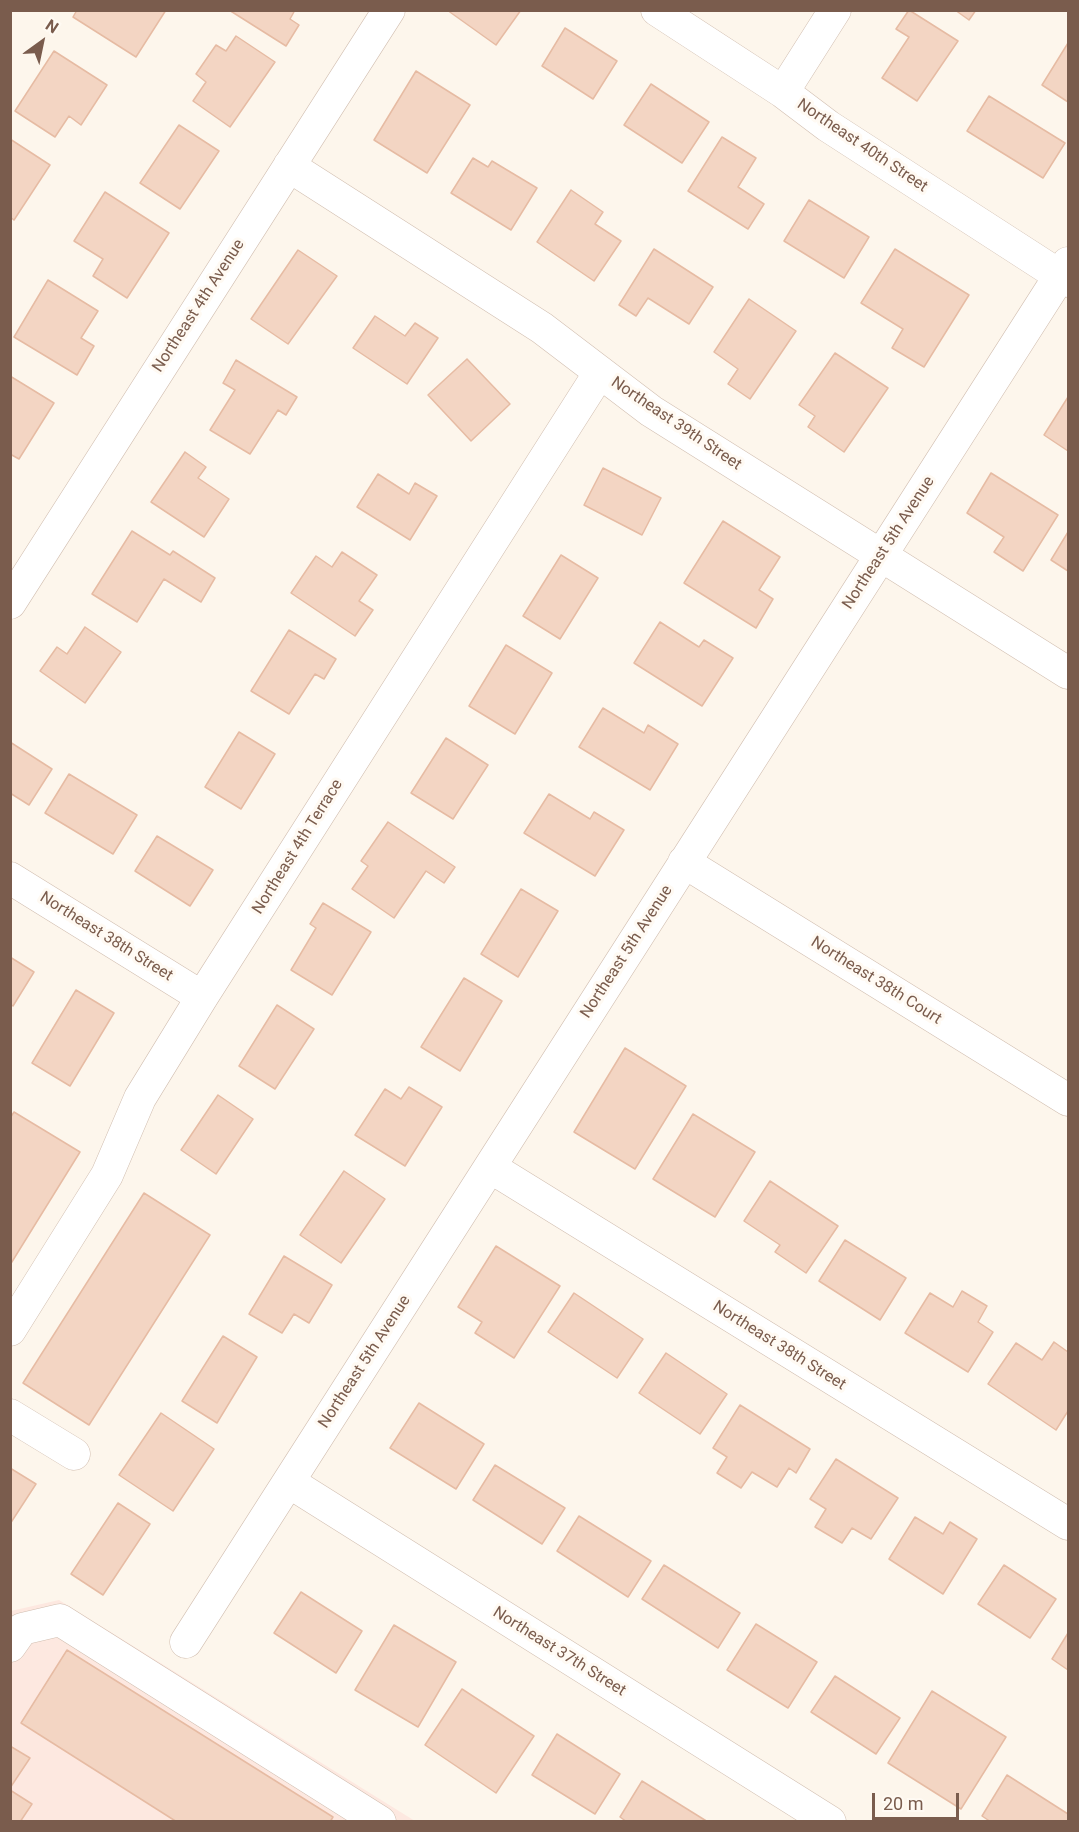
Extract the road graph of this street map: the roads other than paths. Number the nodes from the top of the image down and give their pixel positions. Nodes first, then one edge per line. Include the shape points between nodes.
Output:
1 (389, 10) edge
2 (657, 10) edge
3 (835, 10) edge
4 (783, 92) junction
5 (289, 166) junction
6 (1066, 273) edge
7 (600, 372) junction
8 (881, 556) junction
9 (10, 603) edge
10 (1068, 673) edge
11 (684, 862) junction
12 (10, 878) edge
13 (202, 997) junction
14 (1068, 1100) edge
15 (490, 1167) junction
16 (10, 1330) edge
17 (10, 1415) edge
18 (74, 1454) dead end
19 (289, 1482) junction
20 (1068, 1524) edge
21 (186, 1642) dead end
22 (10, 1646) edge
23 (361, 1817) edge
24 (830, 1821) edge

1 - 5 street, Northeast 4th Avenue
2 - 4 street, Northeast 40th Street
3 - 4 street
4 - 6 street, Northeast 40th Street via 828,126
5 - 7 street, Northeast 39th Street via 542,327
5 - 9 street, Northeast 4th Avenue
6 - 8 street, Northeast 5th Avenue
7 - 8 street, Northeast 39th Street via 651,411
7 - 13 street, Northeast 4th Terrace
8 - 10 street, Northeast 39th Street
8 - 11 street, Northeast 5th Avenue
11 - 14 street, Northeast 38th Court
11 - 15 street, Northeast 5th Avenue
12 - 13 street, Northeast 38th Street
13 - 16 street, Northeast 4th Terrace via 140,1098 107,1175
15 - 19 street, Northeast 5th Avenue
15 - 20 street, Northeast 38th Street
17 - 18 street
19 - 21 street, Northeast 5th Avenue
19 - 24 street, Northeast 37th Street
22 - 23 street via 21,1629 60,1620

